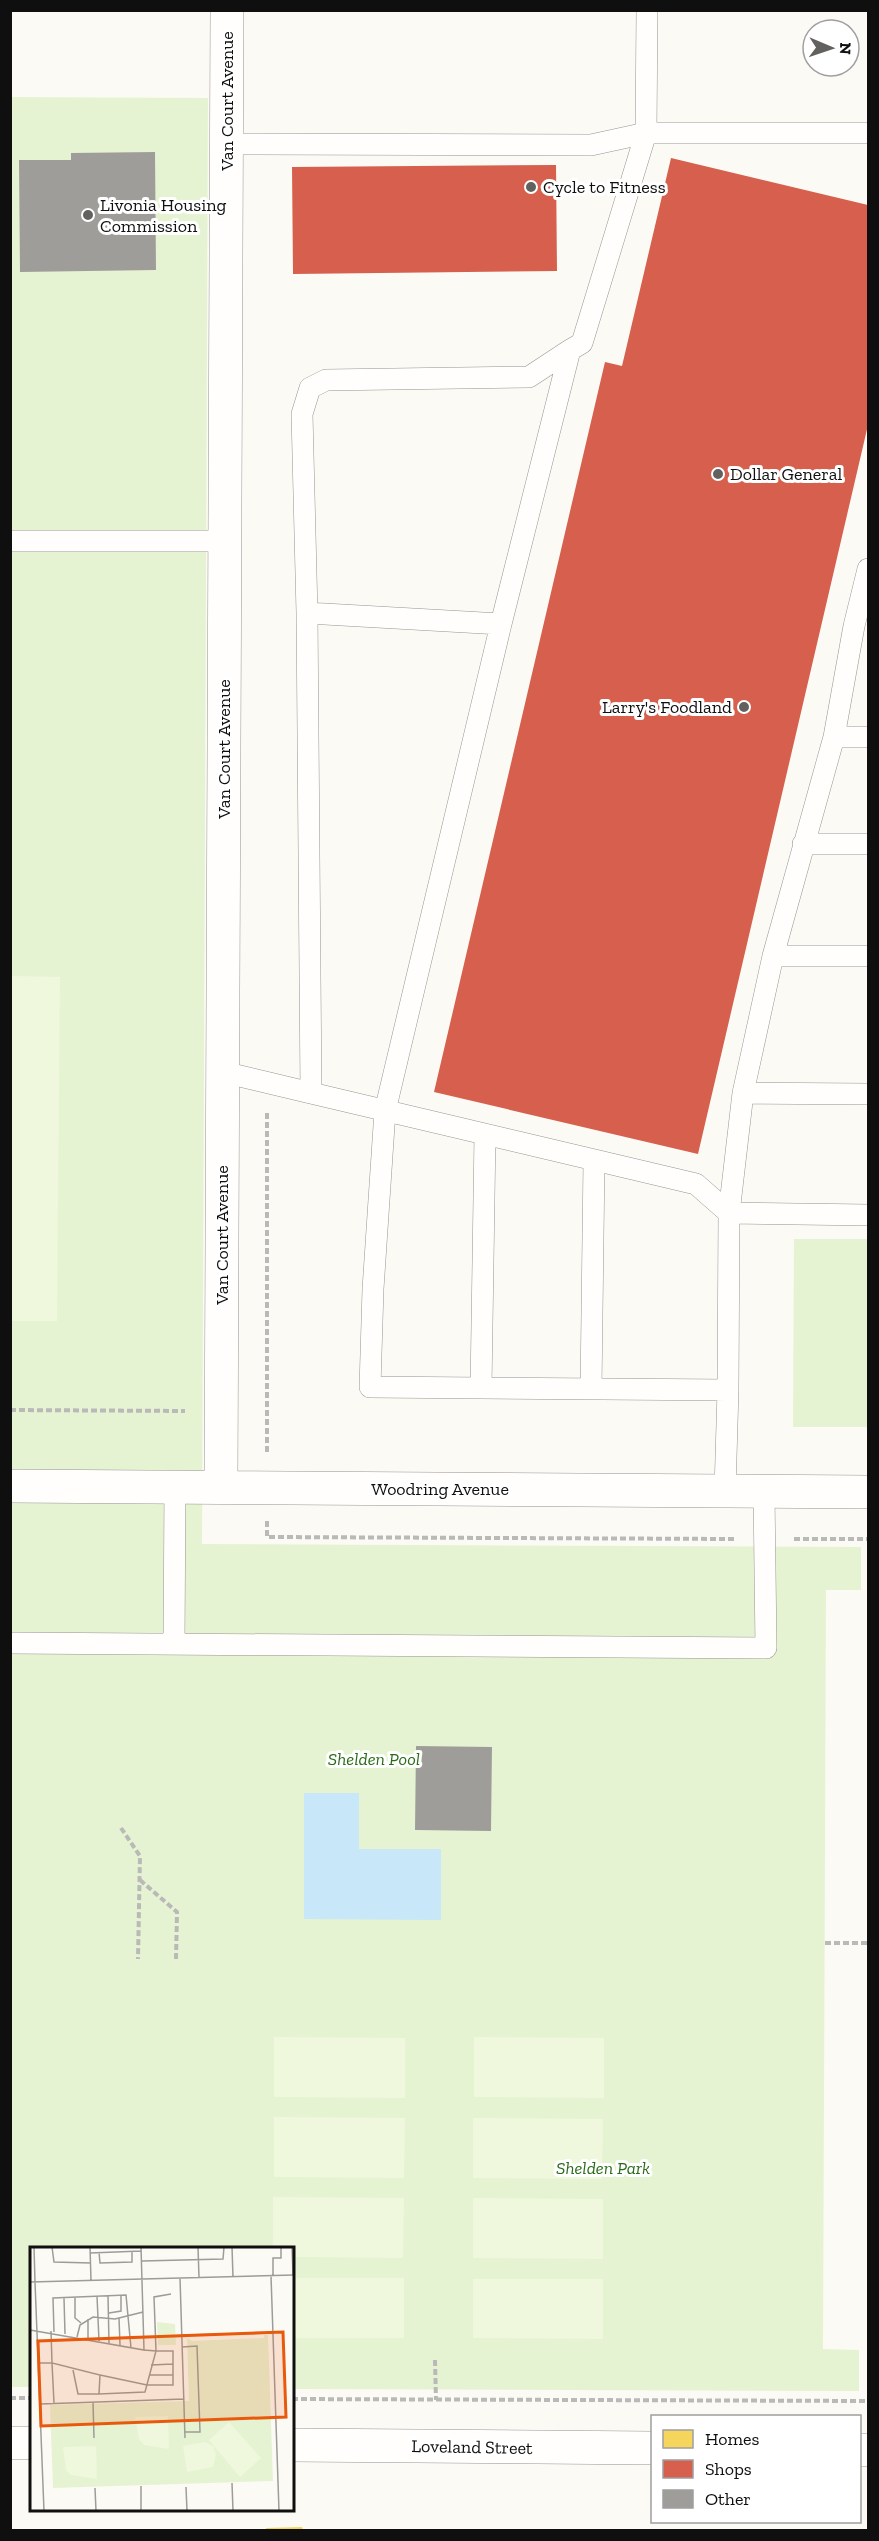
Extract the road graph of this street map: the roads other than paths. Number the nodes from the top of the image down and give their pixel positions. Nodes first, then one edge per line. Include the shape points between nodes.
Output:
1 (227, 10) edge
2 (647, 10) edge
3 (646, 133) junction
4 (868, 133) edge
5 (228, 144) junction
6 (570, 350) junction
7 (10, 541) edge
8 (225, 541) junction
9 (868, 568) edge
10 (307, 613) junction
11 (501, 624) junction
12 (861, 626) edge
13 (834, 737) junction
14 (868, 737) edge
15 (803, 844) junction
16 (868, 844) edge
17 (773, 956) junction
18 (868, 956) edge
19 (223, 1072) junction
20 (311, 1093) junction
21 (743, 1093) junction
22 (868, 1094) edge
23 (385, 1111) junction
24 (485, 1135) junction
25 (594, 1162) junction
26 (729, 1213) junction
27 (868, 1215) edge
28 (481, 1388) junction
29 (591, 1389) junction
30 (728, 1390) junction
31 (10, 1486) edge
32 (175, 1487) junction
33 (221, 1488) junction
34 (725, 1491) junction
35 (764, 1491) junction
36 (868, 1492) edge
37 (10, 1643) edge
38 (174, 1644) junction
39 (10, 2443) edge
40 (30, 2443) edge
41 (294, 2445) edge
42 (651, 2448) edge

1 - 5 street, Van Court Avenue
2 - 3 lane
3 - 4 lane
3 - 5 lane via 591,145
3 - 6 lane via 582,343
5 - 8 street, Van Court Avenue
6 - 10 lane via 529,378 326,380 310,388 302,414
6 - 11 lane
7 - 8 lane
8 - 19 street, Van Court Avenue
9 - 12 lane
10 - 11 lane
10 - 20 lane
11 - 23 lane
12 - 13 lane
13 - 14 lane
13 - 15 lane
15 - 16 lane
15 - 17 lane
17 - 18 lane
17 - 21 lane
19 - 20 lane
19 - 33 street, Van Court Avenue
20 - 23 lane
21 - 22 lane
21 - 26 lane
23 - 24 lane
23 - 28 lane via 372,1289 370,1387
24 - 25 lane
24 - 28 lane
25 - 26 lane via 696,1184
25 - 29 lane
26 - 27 lane
26 - 30 lane
28 - 29 lane
29 - 30 lane
30 - 34 lane
31 - 32 street, Woodring Avenue
32 - 33 street, Woodring Avenue
32 - 38 lane
33 - 34 street, Woodring Avenue
34 - 35 street, Woodring Avenue
35 - 36 street, Woodring Avenue
35 - 38 lane via 766,1648
37 - 38 lane
39 - 40 street
41 - 42 street, Loveland Street

